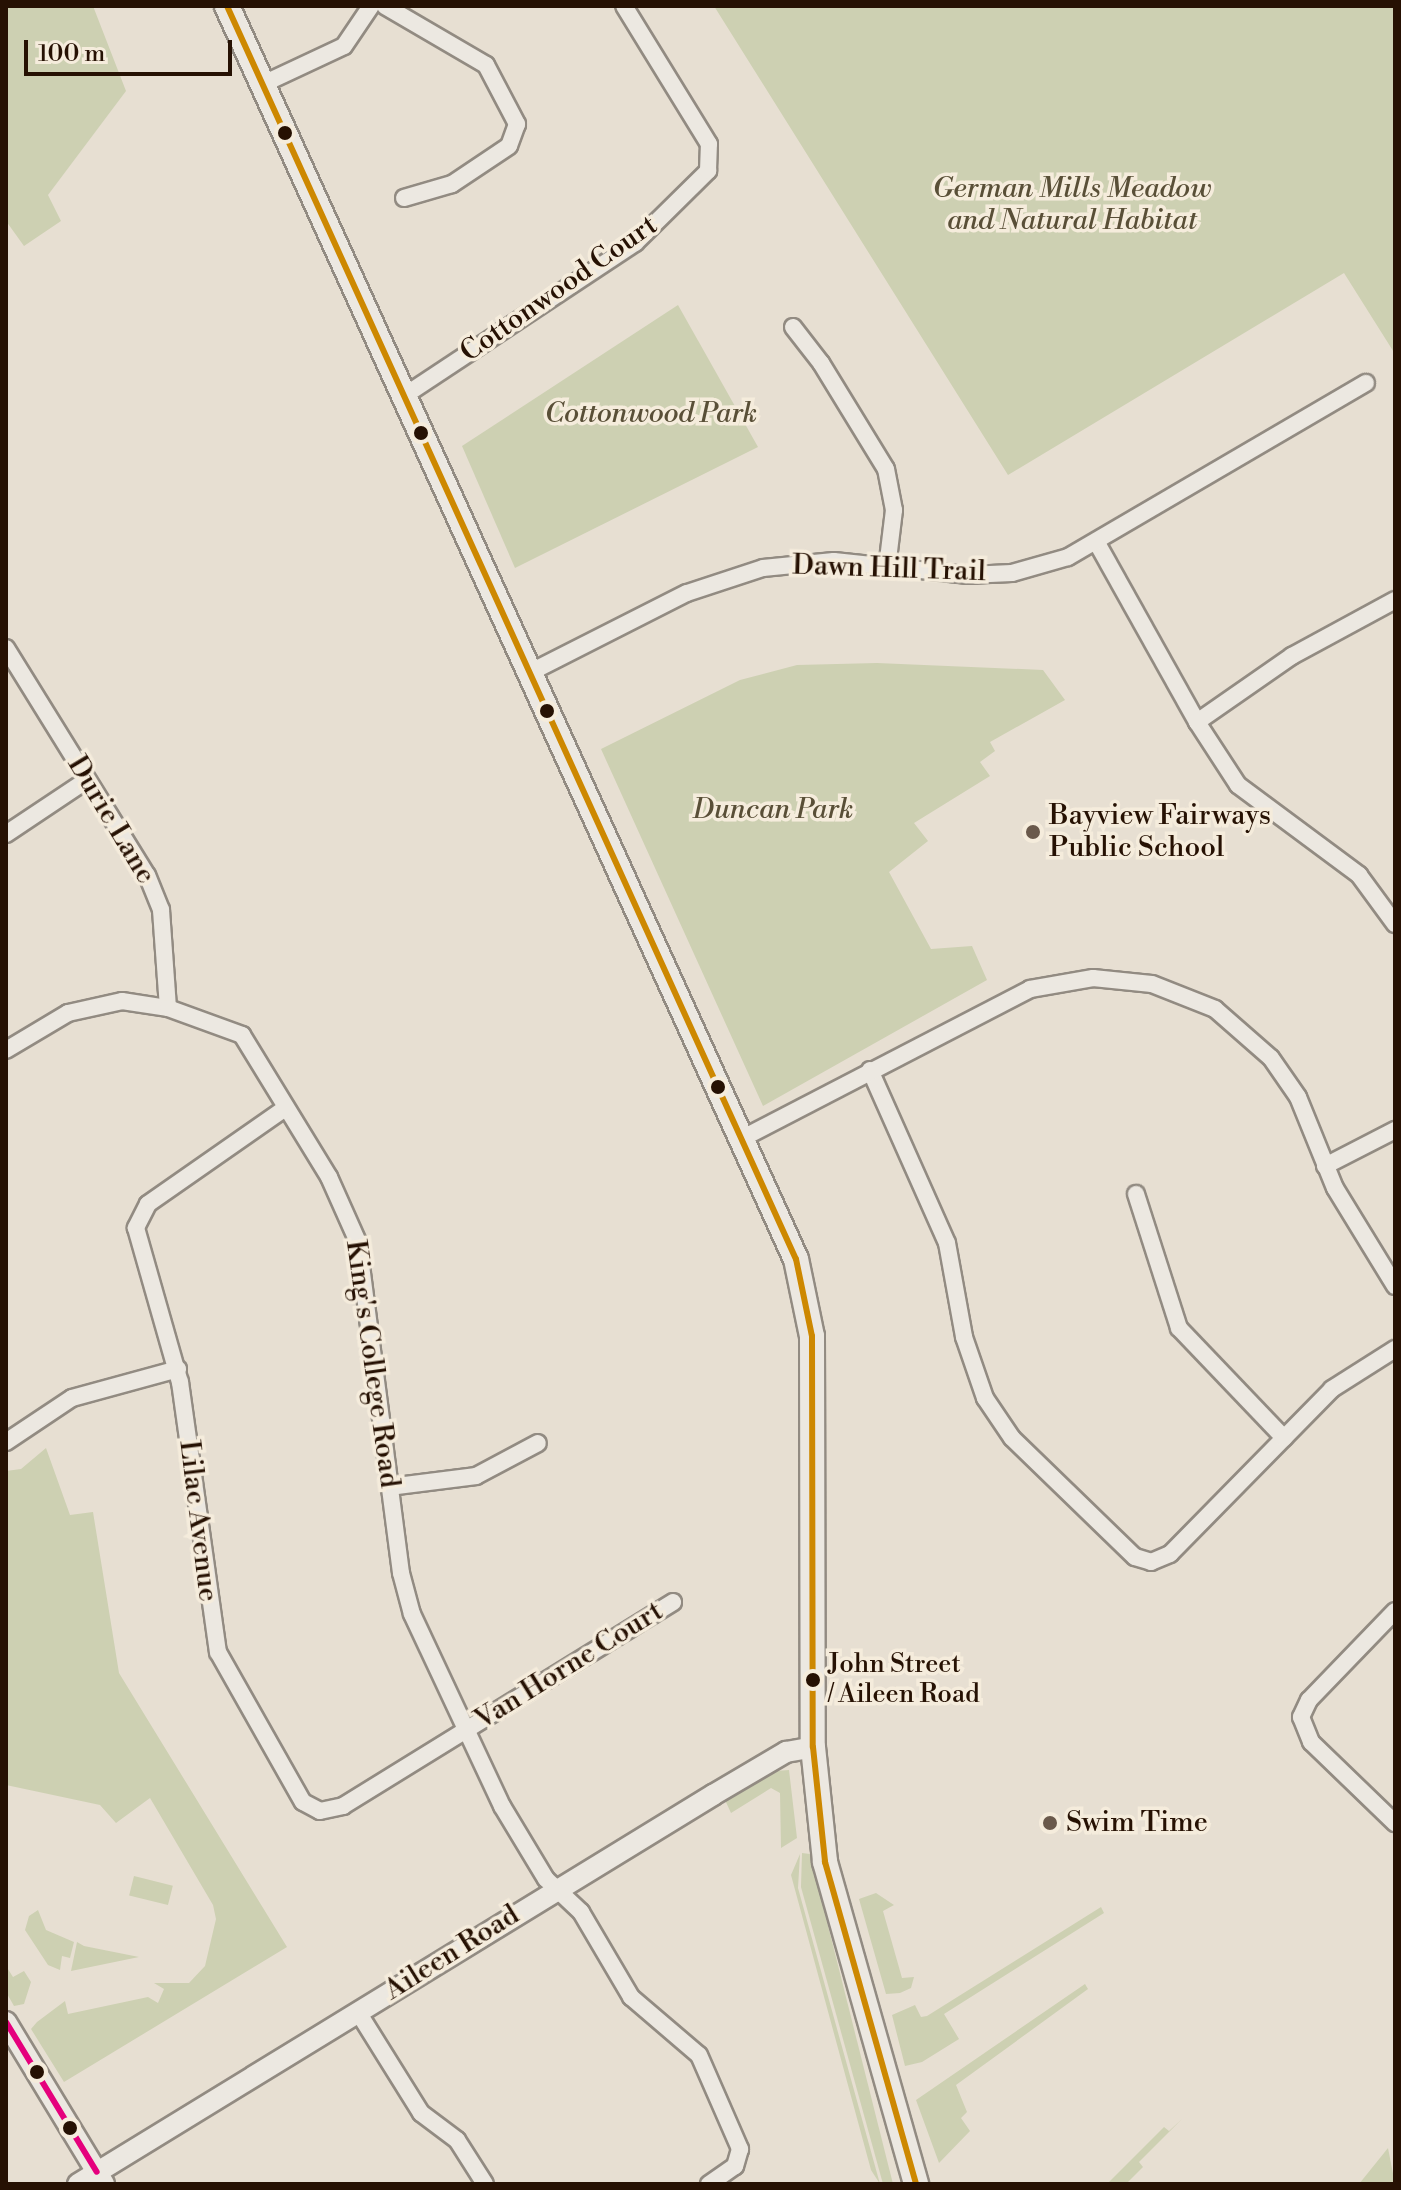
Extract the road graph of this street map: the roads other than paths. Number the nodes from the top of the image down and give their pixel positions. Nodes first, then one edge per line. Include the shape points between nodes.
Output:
1 (227, 6) edge
2 (371, 6) edge
3 (385, 6) edge
4 (624, 6) edge
5 (263, 84) junction
6 (404, 198) dead end
7 (793, 327) dead end
8 (1366, 383) dead end
9 (404, 396) junction
10 (1097, 543) junction
11 (887, 568) junction
12 (1395, 600) edge
13 (6, 648) edge
14 (529, 673) junction
15 (1197, 722) junction
16 (87, 780) junction
17 (6, 834) edge
18 (1395, 924) edge
19 (168, 1008) junction
20 (6, 1050) edge
21 (870, 1070) junction
22 (284, 1109) junction
23 (1395, 1130) edge
24 (743, 1138) junction
25 (1325, 1166) junction
26 (1136, 1194) dead end
27 (1395, 1286) edge
28 (1395, 1349) edge
29 (178, 1369) junction
30 (1284, 1438) junction
31 (6, 1442) edge
32 (538, 1443) dead end
33 (389, 1487) junction
34 (673, 1602) dead end
35 (1395, 1611) edge
36 (466, 1730) junction
37 (813, 1747) junction
38 (1395, 1823) edge
39 (556, 1889) junction
40 (358, 2012) junction
41 (6, 2022) edge
42 (101, 2178) edge
43 (78, 2184) edge
44 (485, 2184) edge
45 (709, 2184) edge
46 (916, 2184) edge

1 - 5 main road
2 - 5 street via 344,46
3 - 6 street via 486,65 517,124 509,146 465,176 440,190
4 - 9 street, Cottonwood Court via 709,144 708,171 635,243
5 - 9 main road
7 - 11 street via 886,469 894,510
8 - 10 street, Dawn Hill Trail
9 - 14 main road
10 - 11 street, Dawn Hill Trail via 1012,573
10 - 15 street
11 - 14 street, Dawn Hill Trail via 795,562 738,574 687,593
12 - 15 street via 1292,656
13 - 16 street, Durie Lane
14 - 24 main road
15 - 18 street via 1238,785 1359,875
16 - 17 street
16 - 19 street, Durie Lane via 147,875 161,910
19 - 20 street, King's College Road via 122,1001 68,1013
19 - 22 street, King's College Road via 242,1035
21 - 24 street
21 - 25 street via 1030,989 1093,978 1152,984 1195,999 1254,1039 1298,1097
21 - 30 street via 947,1243 964,1337 985,1398 1012,1438 1128,1552 1151,1562 1170,1554
22 - 29 street, Lilac Avenue via 139,1216 137,1234
22 - 33 street, King's College Road via 329,1177 358,1242
23 - 25 street
24 - 37 main road via 804,1285 812,1336
25 - 27 street
26 - 30 street via 1179,1328
28 - 30 street via 1332,1389
29 - 31 street via 72,1398
29 - 36 street, Lilac Avenue via 218,1652 303,1802 320,1811 338,1809
32 - 33 street via 476,1476
33 - 36 street, King's College Road via 412,1614
34 - 36 street, Van Horne Court
35 - 38 street via 1313,1695 1301,1717 1311,1742
36 - 39 street, King's College Road via 508,1816
37 - 39 street, Aileen Road via 786,1752
37 - 46 main road via 825,1862
39 - 40 street, Aileen Road
39 - 45 street, King's College Road via 581,1912 631,1997 699,2055 740,2149 735,2166
40 - 42 street, Aileen Road
40 - 44 street via 421,2113 457,2140
41 - 42 street
42 - 43 street, Aileen Road

